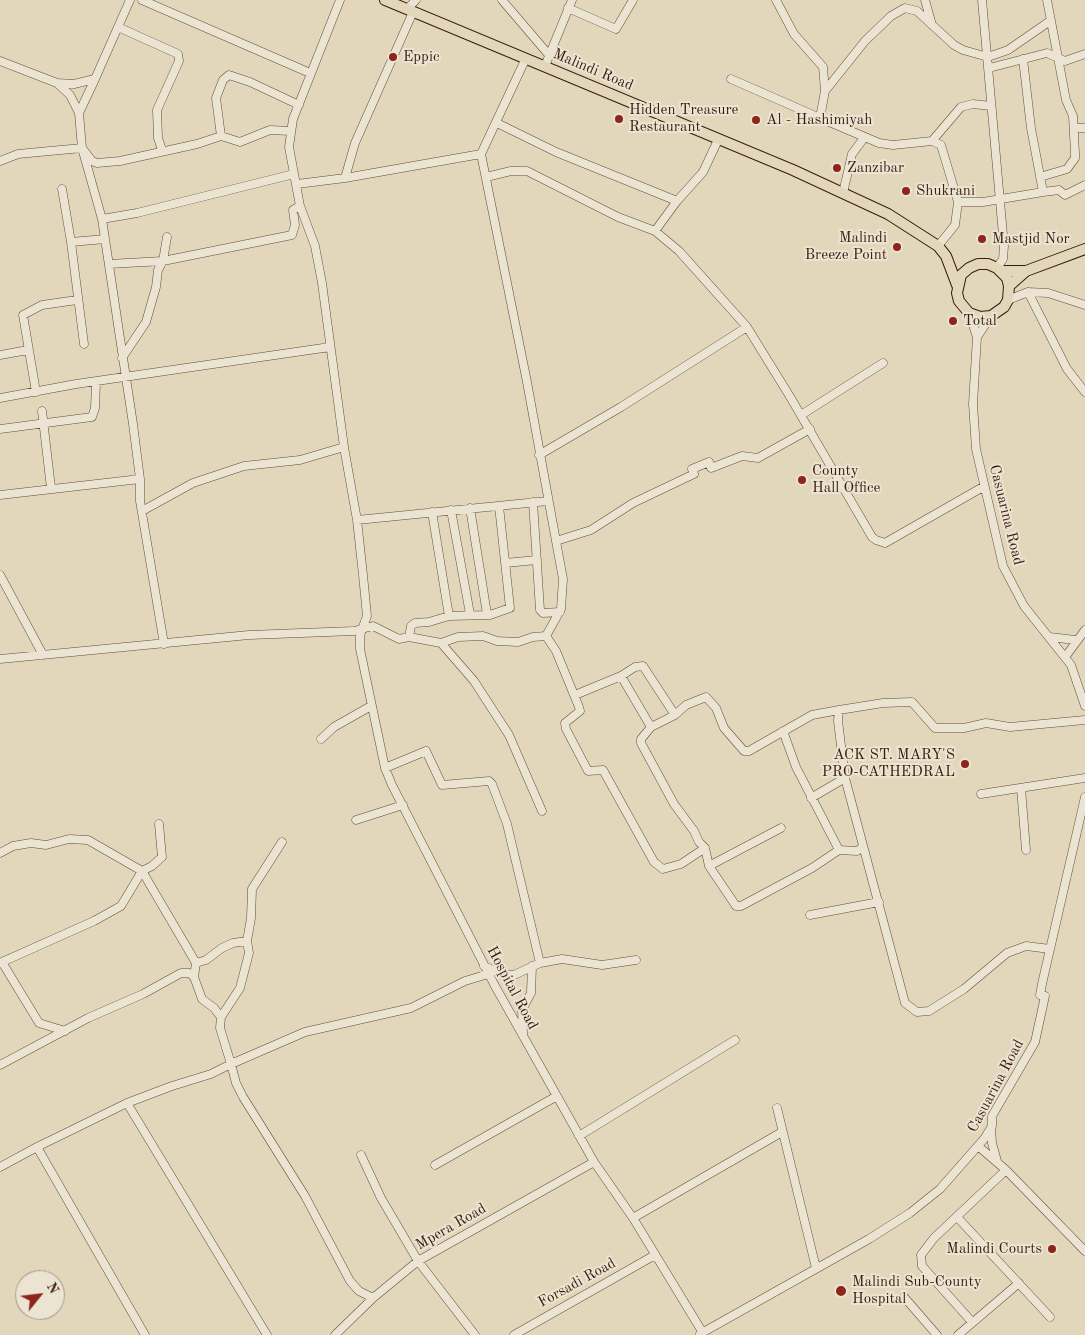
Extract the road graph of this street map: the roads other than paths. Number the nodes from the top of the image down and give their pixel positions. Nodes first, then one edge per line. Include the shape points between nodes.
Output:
1 (130, 0) edge
2 (142, 0) edge
3 (385, 0) edge
4 (416, 0) edge
5 (502, 0) edge
6 (633, 0) edge
7 (776, 0) edge
8 (926, 0) edge
9 (982, 0) edge
10 (1047, 0) edge
11 (339, 1) edge
12 (570, 4) edge
13 (410, 10) junction
14 (1050, 21) junction
15 (932, 25) junction
16 (118, 27) junction
17 (1085, 54) edge
18 (549, 55) junction
19 (988, 57) junction
20 (526, 58) junction
21 (1023, 59) junction
22 (1060, 60) junction
23 (0, 61) edge
24 (545, 66) junction
25 (989, 68) junction
26 (310, 73) junction
27 (94, 79) junction
28 (731, 79) dead end
29 (57, 83) junction
30 (825, 91) junction
31 (299, 105) junction
32 (990, 106) junction
33 (80, 114) junction
34 (820, 118) junction
35 (497, 123) junction
36 (1074, 128) junction
37 (1085, 128) edge
38 (290, 131) junction
39 (221, 136) junction
40 (864, 138) junction
41 (718, 140) junction
42 (932, 141) junction
43 (82, 148) junction
44 (162, 150) junction
45 (481, 154) junction
46 (0, 161) edge
47 (294, 174) junction
48 (486, 177) junction
49 (1040, 177) junction
50 (344, 178) junction
51 (297, 184) junction
52 (1085, 185) edge
53 (62, 189) dead end
54 (843, 192) junction
55 (1043, 192) junction
56 (999, 199) junction
57 (677, 201) junction
58 (958, 202) junction
59 (300, 206) junction
60 (102, 219) junction
61 (655, 231) junction
62 (167, 237) dead end
63 (105, 239) junction
64 (71, 242) junction
65 (938, 246) junction
66 (1085, 249) edge
67 (946, 256) junction
68 (163, 261) junction
69 (110, 264) junction
70 (969, 268) junction
71 (999, 270) junction
72 (1026, 271) junction
73 (957, 284) junction
74 (1009, 286) junction
75 (1028, 292) junction
76 (77, 300) junction
77 (1008, 300) junction
78 (1085, 305) edge
79 (969, 313) junction
80 (991, 316) junction
81 (747, 327) junction
82 (977, 337) junction
83 (84, 344) dead end
84 (330, 347) junction
85 (28, 350) junction
86 (0, 355) edge
87 (122, 358) junction
88 (883, 363) dead end
89 (124, 379) junction
90 (96, 383) junction
91 (36, 392) junction
92 (1085, 392) edge
93 (0, 398) edge
94 (42, 411) dead end
95 (801, 415) junction
96 (43, 423) junction
97 (0, 429) edge
98 (810, 429) junction
99 (344, 447) junction
100 (539, 455) junction
101 (140, 479) junction
102 (983, 486) junction
103 (51, 488) junction
104 (0, 495) edge
105 (548, 501) junction
106 (533, 502) junction
107 (499, 506) junction
108 (470, 508) junction
109 (451, 510) junction
110 (142, 511) junction
111 (432, 512) junction
112 (357, 520) junction
113 (556, 541) junction
114 (537, 560) junction
115 (506, 563) junction
116 (0, 575) edge
117 (560, 612) junction
118 (470, 614) junction
119 (487, 614) junction
120 (450, 616) junction
121 (362, 630) junction
122 (1085, 630) edge
123 (546, 636) junction
124 (409, 637) junction
125 (1050, 637) junction
126 (1076, 641) junction
127 (442, 643) junction
128 (164, 644) junction
129 (43, 654) junction
130 (1064, 654) junction
131 (0, 659) edge
132 (1071, 665) junction
133 (621, 676) junction
134 (575, 695) junction
135 (371, 706) junction
136 (1085, 706) edge
137 (839, 710) junction
138 (674, 715) junction
139 (1085, 720) edge
140 (650, 727) junction
141 (783, 731) junction
142 (321, 739) dead end
143 (385, 768) junction
144 (845, 778) junction
145 (1085, 778) edge
146 (1021, 788) junction
147 (981, 794) dead end
148 (1085, 797) edge
149 (811, 798) junction
150 (403, 805) junction
151 (542, 811) dead end
152 (356, 820) dead end
153 (159, 824) dead end
154 (780, 828) dead end
155 (282, 842) dead end
156 (863, 847) junction
157 (705, 848) junction
158 (839, 850) junction
159 (1026, 850) dead end
160 (0, 853) edge
161 (709, 866) junction
162 (142, 871) junction
163 (879, 902) junction
164 (810, 915) dead end
165 (247, 941) junction
166 (1050, 949) junction
167 (636, 960) dead end
168 (1, 962) edge
169 (196, 963) junction
170 (536, 964) junction
171 (486, 970) junction
172 (194, 977) junction
173 (220, 1017) junction
174 (65, 1031) junction
175 (523, 1036) junction
176 (735, 1040) dead end
177 (0, 1064) edge
178 (231, 1064) junction
179 (557, 1096) junction
180 (128, 1103) junction
181 (777, 1108) dead end
182 (991, 1128) junction
183 (782, 1132) junction
184 (579, 1136) junction
185 (984, 1139) junction
186 (978, 1146) junction
187 (37, 1147) junction
188 (361, 1154) dead end
189 (969, 1156) junction
190 (594, 1162) junction
191 (434, 1165) dead end
192 (1000, 1165) junction
193 (0, 1167) edge
194 (957, 1217) junction
195 (633, 1218) junction
196 (1085, 1251) edge
197 (655, 1255) junction
198 (418, 1261) junction
199 (816, 1268) junction
200 (1019, 1283) junction
201 (904, 1297) dead end
202 (373, 1298) junction
203 (1050, 1317) dead end
204 (972, 1322) junction
205 (701, 1334) edge
206 (145, 1335) edge
207 (267, 1335) edge
208 (336, 1335) edge
209 (475, 1335) edge
210 (514, 1335) edge
211 (937, 1335) edge
212 (958, 1335) edge

1 - 16 street
2 - 26 street
3 - 13 highway, Malindi Road
4 - 13 street
5 - 18 street
6 - 12 street via 616,30
7 - 30 street via 794,34 823,67
8 - 15 street
9 - 19 street
10 - 14 street
11 - 26 street
12 - 18 street
13 - 20 highway, Malindi Road
13 - 50 street via 355,143
14 - 19 street via 1008,50
14 - 22 street
15 - 19 street via 954,45
15 - 30 street via 911,8 900,10 859,48
16 - 27 street
16 - 44 street via 178,54 179,61 157,110
17 - 22 street via 1070,61
18 - 24 street
19 - 25 street
20 - 24 highway, Malindi Road
20 - 35 street
21 - 22 street via 1047,53
21 - 25 street
21 - 49 street via 1030,128
22 - 36 street via 1064,92
23 - 29 street
24 - 41 highway, Malindi Road
25 - 32 street
26 - 31 street
27 - 29 street via 74,84
27 - 33 street
28 - 34 street
29 - 33 street via 70,95
30 - 34 street
31 - 38 street
31 - 39 street via 229,75 223,80 216,98
32 - 42 street via 973,104 961,107
32 - 56 street
33 - 43 street
34 - 40 street
35 - 45 street
35 - 57 street via 556,152
36 - 37 street
36 - 49 street via 1076,153 1072,164 1064,171
38 - 39 street via 270,130 240,142
38 - 47 street
39 - 44 street
40 - 42 street via 886,145
40 - 54 street via 852,154
41 - 54 highway, Malindi Road
41 - 57 street via 703,172
42 - 58 street via 943,149
43 - 44 street via 97,163
43 - 46 street via 18,154
43 - 60 street
45 - 48 street
45 - 50 street
47 - 51 street
47 - 60 street
48 - 61 street via 511,170 527,171 618,217
48 - 100 street
49 - 55 street
50 - 51 street
51 - 59 street
52 - 55 street via 1065,195 1059,190
53 - 64 street
54 - 65 highway, Malindi Road via 900,220
55 - 56 street
56 - 58 street
56 - 71 street via 1004,252
57 - 61 street
58 - 65 street via 955,225
59 - 68 street via 293,210 295,225 292,235
59 - 84 street, Hospital Road via 315,246
60 - 63 street
61 - 81 street via 680,251
62 - 68 street
63 - 64 street
63 - 69 street
64 - 76 street
65 - 67 highway, Malindi Road
66 - 72 highway
67 - 70 highway, Malindi Road
67 - 73 highway, Malindi Road
68 - 69 street
68 - 87 street via 146,322
69 - 87 street
70 - 71 highway via 988,264
70 - 73 highway
71 - 72 highway
71 - 74 highway
72 - 74 highway
73 - 79 highway via 959,301
74 - 77 highway
75 - 77 street
75 - 78 street via 1048,293
75 - 92 street via 1067,369
76 - 83 street
76 - 85 street via 42,305 23,314
77 - 80 highway
79 - 80 highway
79 - 82 street
80 - 82 street
81 - 95 street
81 - 100 street via 621,408
82 - 102 street, Casuarina Road via 973,411
84 - 89 street via 294,350
84 - 99 street, Hospital Road
85 - 86 street
85 - 91 street
87 - 89 street
88 - 95 street
89 - 90 street
89 - 101 street
90 - 91 street
90 - 96 street via 92,417
91 - 93 street
94 - 96 street
95 - 98 street
96 - 97 street
96 - 103 street
98 - 102 street via 872,537 880,542 885,543
98 - 113 street via 758,458 742,456 711,468 709,462 692,469 694,474 633,503 591,530
99 - 110 street via 300,460 244,466 193,483
99 - 112 street, Hospital Road
100 - 105 street
101 - 103 street
101 - 110 street
102 - 125 street, Casuarina Road via 1003,566 1024,606
103 - 104 street
105 - 106 street
105 - 113 street
106 - 107 street
106 - 114 street
107 - 108 street
107 - 115 street
108 - 109 street
108 - 119 street
109 - 111 street
109 - 118 street
110 - 128 street
111 - 112 street
111 - 120 street
112 - 121 street, Hospital Road via 367,616
113 - 117 street via 563,579
114 - 115 street
114 - 117 street via 540,610 543,613
115 - 119 street via 510,608
116 - 129 street
117 - 123 street
118 - 119 street
118 - 120 street
120 - 124 street via 413,624
121 - 124 street via 373,626 386,631 391,637
121 - 128 street via 249,635
121 - 135 street, Hospital Road via 360,649
122 - 126 street
123 - 127 street via 533,636 518,642 497,641 483,636 458,637
123 - 134 street
124 - 127 street
125 - 126 street
125 - 130 street, Casuarina Road
126 - 130 street
126 - 132 street
127 - 151 street via 474,681 509,735
128 - 129 street
129 - 131 street
130 - 132 street, Casuarina Road
132 - 136 street, Casuarina Road
133 - 134 street
133 - 138 street via 643,666
133 - 140 street
134 - 157 street via 580,712 565,724 566,729 589,772 603,770 654,862 663,869 681,864
135 - 142 street via 334,727
135 - 143 street, Hospital Road
137 - 139 street via 912,702 935,728 964,728 986,723 1010,727
137 - 141 street via 816,714
137 - 144 street
138 - 140 street
138 - 141 street via 706,697 716,708 724,728 744,751
140 - 157 street via 641,736 641,743 674,804
141 - 149 street
143 - 150 street, Hospital Road
143 - 170 street via 426,751 442,785 489,781 492,784 507,824
144 - 149 street
144 - 156 street
145 - 146 street
146 - 147 street
146 - 159 street
148 - 166 street, Casuarina Road
149 - 158 street
150 - 152 street
150 - 171 street, Hospital Road
153 - 162 street via 162,857
154 - 161 street
155 - 165 street via 252,889
156 - 158 street via 857,851
156 - 163 street
157 - 161 street
158 - 161 street via 739,907 733,904
160 - 162 street via 13,846 31,843 46,846 70,839 88,840
162 - 168 street via 121,906
162 - 169 street
163 - 164 street
163 - 166 street via 903,998 917,1012 930,1010 964,989 1007,953 1026,946
165 - 169 street via 222,948
165 - 173 street via 249,953 240,988
166 - 182 street, Casuarina Road via 1040,995 1045,996 1035,1042 992,1116
167 - 170 street via 602,965 562,958
168 - 174 street via 39,1023
169 - 172 street
170 - 171 street via 514,975
170 - 175 street via 532,994 522,1010
171 - 175 street, Hospital Road
171 - 178 street via 411,1008 305,1032
172 - 173 street via 202,999
172 - 174 street via 181,973
173 - 178 street via 220,1028
174 - 177 street
175 - 179 street, Hospital Road
176 - 184 street
178 - 180 street
178 - 202 street via 243,1097 313,1210 350,1281 359,1291
179 - 184 street, Hospital Road
179 - 191 street
180 - 187 street
180 - 207 street
181 - 183 street
182 - 185 street, Casuarina Road
182 - 192 street via 992,1143
183 - 195 street
183 - 199 street
184 - 190 street, Hospital Road
185 - 186 street, Casuarina Road
185 - 192 street
186 - 189 street, Casuarina Road
186 - 192 street
187 - 193 street
187 - 206 street
188 - 198 street via 381,1198
189 - 192 street via 985,1155
189 - 199 street, Casuarina Road via 940,1190 910,1213
190 - 195 street, Hospital Road
190 - 198 street, Mpera Road
192 - 194 street
192 - 196 street
194 - 200 street
194 - 204 street via 934,1238 920,1259 922,1266
195 - 197 street, Hospital Road
197 - 205 street, Hospital Road
197 - 210 street, Forsadi Road
198 - 202 street, Mpera Road
198 - 209 street
199 - 205 street, Casuarina Road
200 - 203 street
200 - 204 street
201 - 211 street
202 - 208 street, Mpera Road
204 - 212 street

